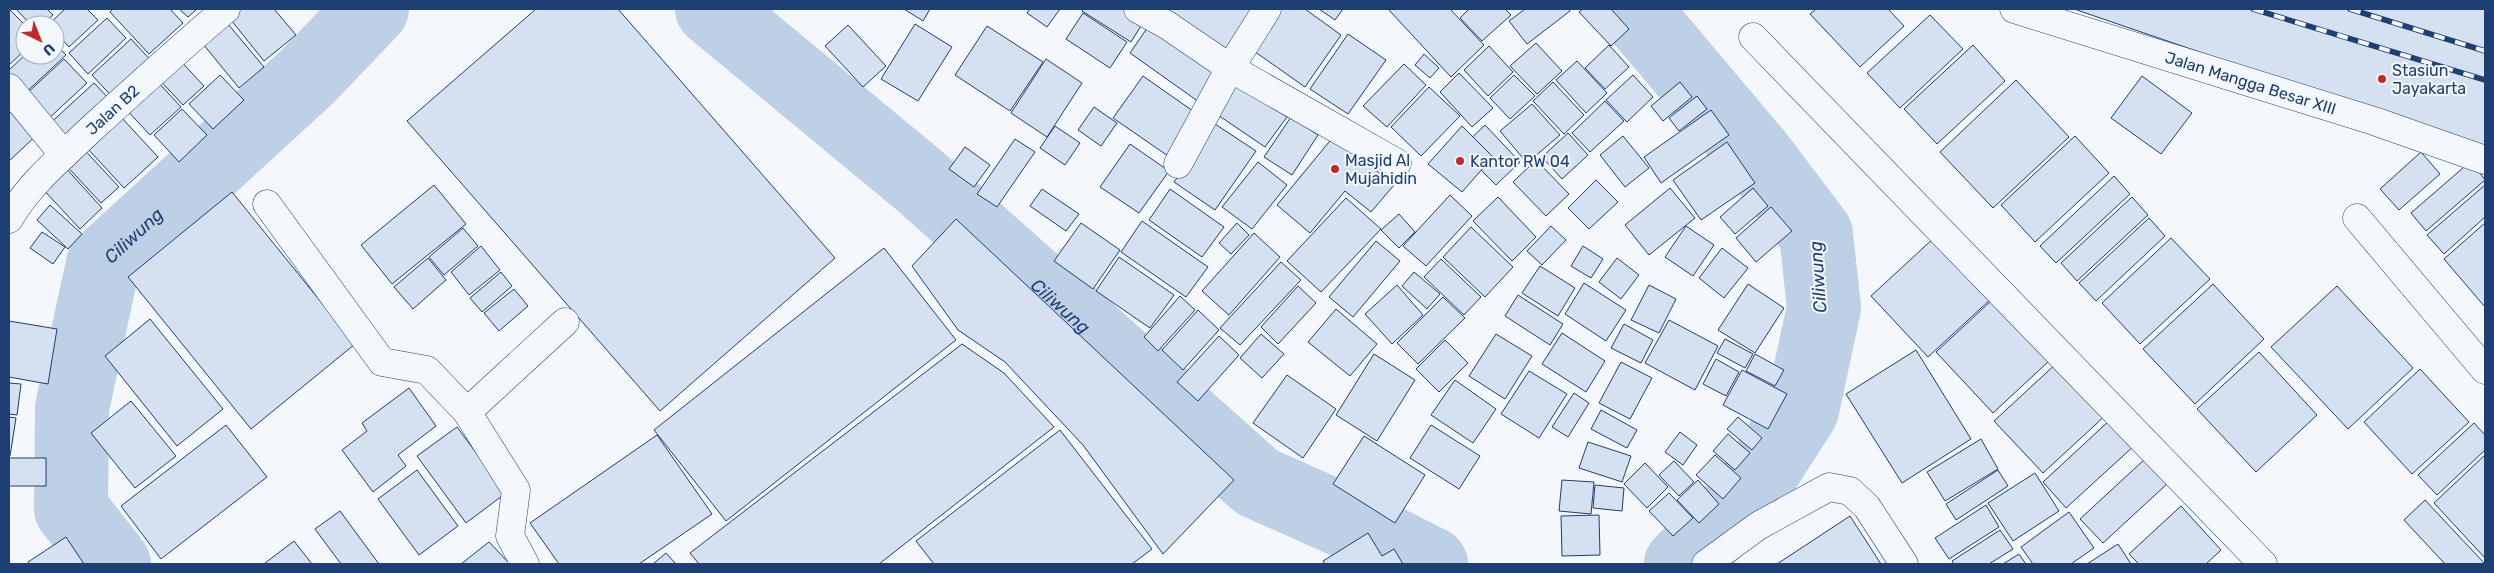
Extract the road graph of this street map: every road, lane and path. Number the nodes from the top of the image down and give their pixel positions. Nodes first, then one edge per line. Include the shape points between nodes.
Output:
1 (226, 9) edge
2 (1138, 9) edge
3 (1267, 9) edge
4 (2014, 9) edge
5 (1753, 37) dead end
6 (1230, 68) junction
7 (9, 88) edge
8 (64, 155) junction
9 (2485, 160) edge
10 (1178, 164) dead end
11 (1397, 164) dead end
12 (267, 204) dead end
13 (2357, 218) dead end
14 (9, 219) edge
15 (565, 322) dead end
16 (2485, 370) edge
17 (467, 412) junction
18 (525, 564) edge
19 (1706, 564) edge
20 (1904, 564) edge
21 (2263, 564) edge

1 - 8 street, Jalan B2
2 - 6 street
3 - 6 street
4 - 9 street, Jalan Mangga Besar XIII via 2374,121
5 - 21 street
6 - 10 street
6 - 11 street
7 - 8 street
8 - 14 street, Jalan B2
12 - 17 street via 382,362 427,370
13 - 16 street
15 - 17 street
17 - 18 street via 516,490 510,536
19 - 20 street via 1758,526 1829,487 1850,491 1867,507

